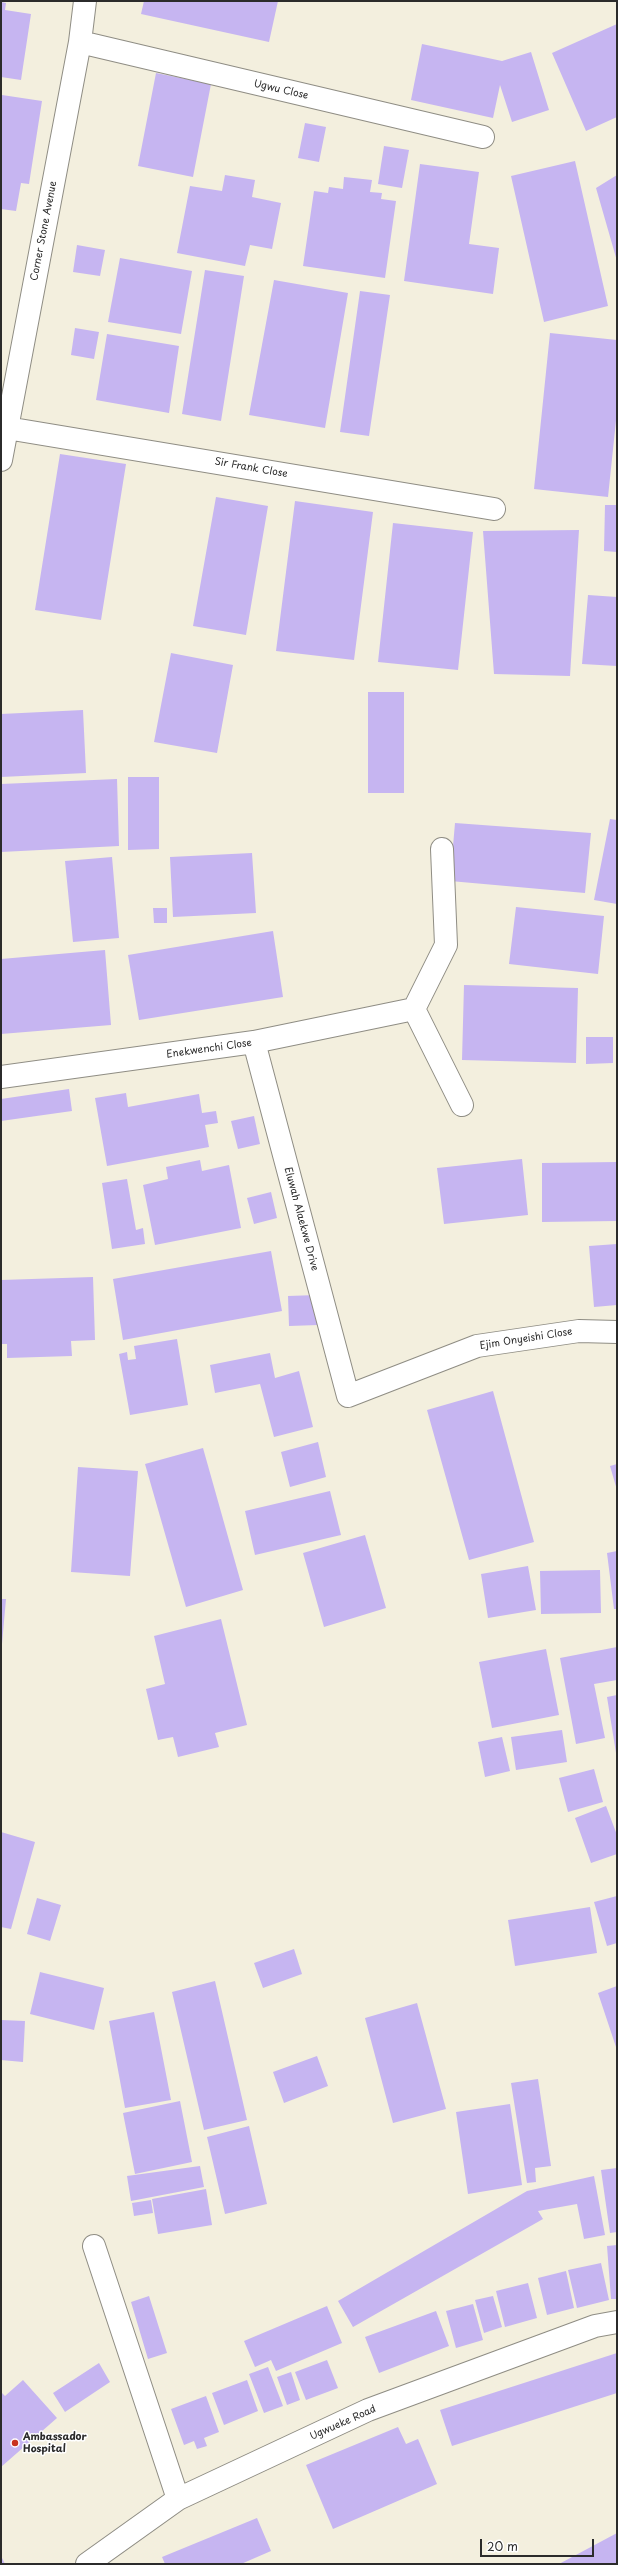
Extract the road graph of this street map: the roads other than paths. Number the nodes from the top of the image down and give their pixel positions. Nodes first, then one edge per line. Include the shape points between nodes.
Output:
1 (85, 1) edge
2 (80, 42) junction
3 (483, 137) dead end
4 (4, 427) edge
5 (1, 460) edge
6 (494, 509) dead end
7 (442, 849) dead end
8 (414, 1009) junction
9 (254, 1042) junction
10 (1, 1077) edge
11 (462, 1105) dead end
12 (617, 1332) edge
13 (348, 1396) joint
14 (94, 2246) dead end
15 (617, 2322) edge
16 (178, 2499) junction
17 (88, 2564) edge

1 - 2 street, Corner Stone Avenue
2 - 3 street, Ugwu Close
2 - 4 street, Corner Stone Avenue
4 - 5 street, Corner Stone Avenue
4 - 6 street, Sir Frank Close
7 - 8 street via 446,946
8 - 9 street, Enekwenchi Close
8 - 11 street
9 - 10 street, Enekwenchi Close
9 - 13 street, Eluwah Alaekwe Drive
12 - 13 street, Ejim Onyeishi Close via 579,1331 477,1346
14 - 16 street
15 - 16 street, Ugwueke Road via 595,2326 368,2410
16 - 17 street, Ugwueke Road

